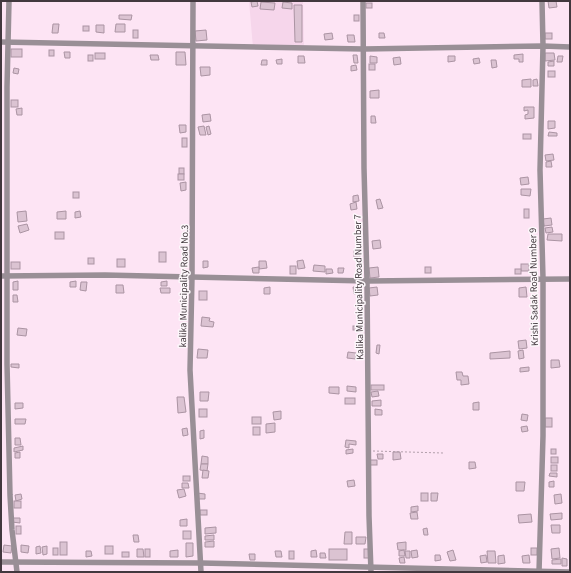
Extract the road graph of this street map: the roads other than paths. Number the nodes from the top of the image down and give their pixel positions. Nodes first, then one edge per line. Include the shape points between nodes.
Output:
1 (9, 1) edge
2 (193, 1) edge
3 (363, 1) edge
4 (542, 1) edge
5 (1, 42) edge
6 (8, 42) junction
7 (193, 46) junction
8 (544, 46) junction
9 (570, 48) edge
10 (364, 49) junction
11 (4, 276) edge
12 (192, 278) junction
13 (543, 278) junction
14 (570, 279) edge
15 (367, 281) junction
16 (1, 562) edge
17 (16, 562) junction
18 (201, 564) junction
19 (371, 570) edge
20 (17, 572) edge
21 (201, 572) edge
22 (539, 572) edge
23 (570, 572) edge

1 - 6 street
2 - 7 street, kalika Municipality Road No.3
3 - 10 street, Kalika Municipality Road Number 7
4 - 8 street, Krishi Sadak Road Number 9
5 - 6 street
6 - 7 street
6 - 11 street
7 - 10 street
7 - 12 street, kalika Municipality Road No.3
8 - 9 street
8 - 10 street
8 - 13 street, Krishi Sadak Road Number 9 via 540,170
10 - 15 street, Kalika Municipality Road Number 7
11 - 12 street via 105,275
11 - 17 street via 9,471
12 - 15 street
12 - 18 street, kalika Municipality Road No.3 via 190,370
13 - 14 street
13 - 15 street
13 - 22 street, Krishi Sadak Road Number 9 via 543,467
15 - 19 street, Kalika Municipality Road Number 7
16 - 17 street
17 - 18 street
17 - 20 street
18 - 19 street
18 - 21 street, kalika Municipality Road No.3
19 - 22 street
22 - 23 street

